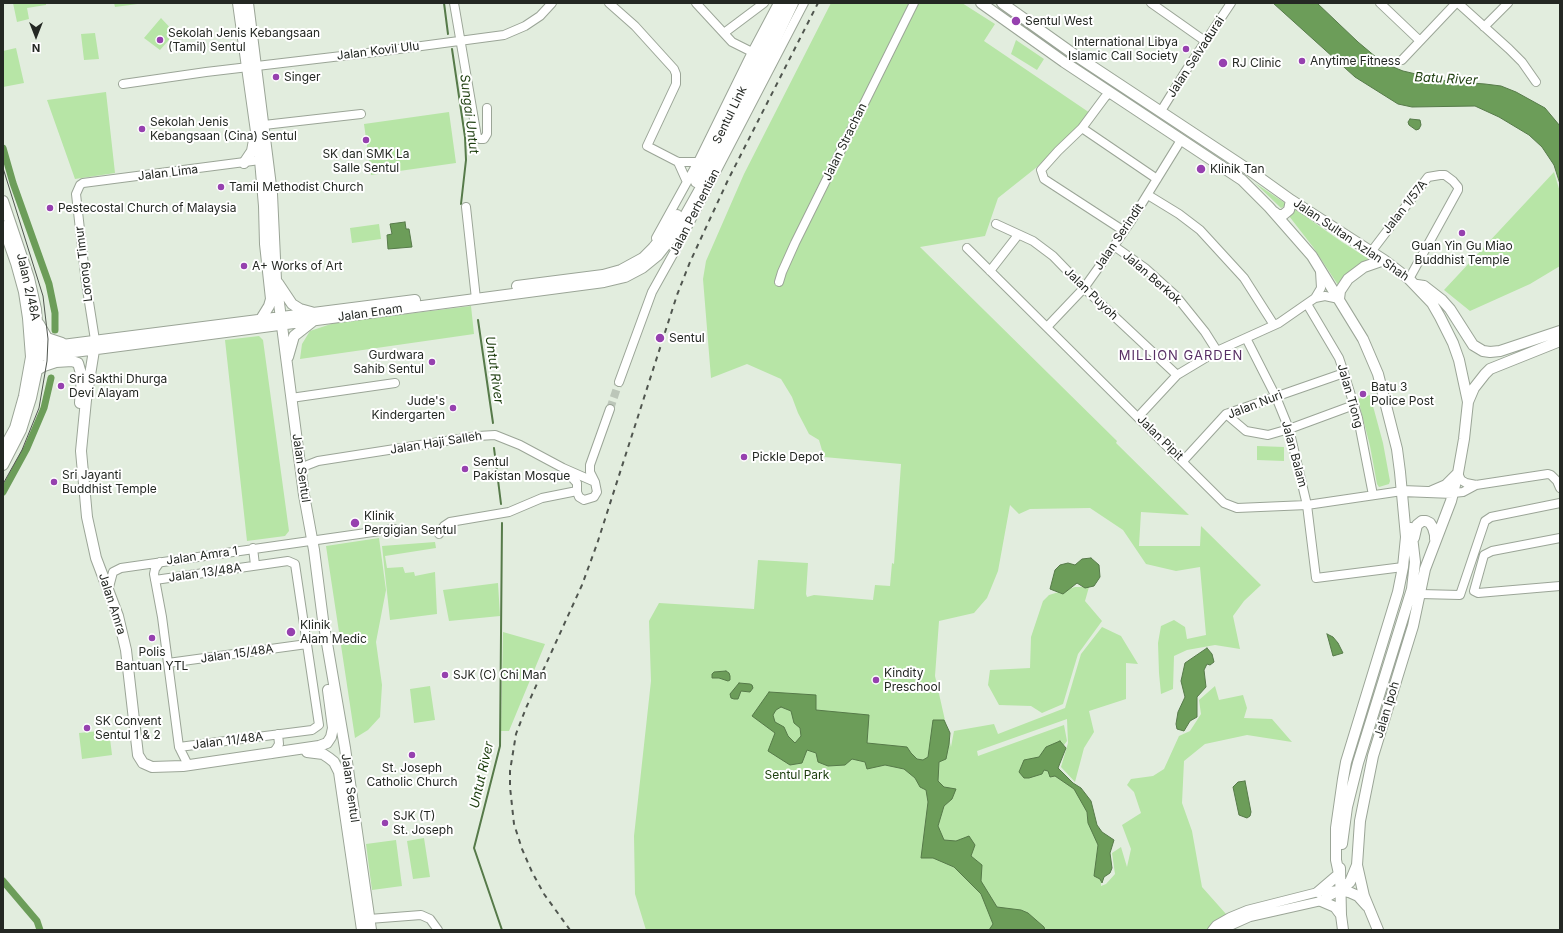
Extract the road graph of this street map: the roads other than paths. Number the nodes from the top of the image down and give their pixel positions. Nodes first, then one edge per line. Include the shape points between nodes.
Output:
1 (238, 3) edge
2 (248, 3) edge
3 (454, 3) edge
4 (552, 3) edge
5 (609, 3) edge
6 (696, 3) edge
7 (764, 3) edge
8 (778, 3) edge
9 (785, 3) edge
10 (793, 3) edge
11 (804, 3) edge
12 (914, 3) edge
13 (981, 3) edge
14 (1002, 3) edge
15 (1151, 3) edge
16 (1231, 3) edge
17 (1380, 3) edge
18 (1457, 3) edge
19 (1508, 3) edge
20 (1484, 27) junction
21 (724, 34) junction
22 (460, 41) junction
23 (1420, 41) junction
24 (1205, 42) junction
25 (752, 52) junction
26 (1402, 60) dead end
27 (252, 66) junction
28 (1536, 82) dead end
29 (123, 84) dead end
30 (1110, 93) junction
31 (487, 108) dead end
32 (1161, 111) junction
33 (361, 114) dead end
34 (260, 128) junction
35 (1082, 128) junction
36 (1181, 140) junction
37 (260, 160) junction
38 (678, 162) junction
39 (698, 162) junction
40 (244, 163) junction
41 (1234, 174) junction
42 (1157, 179) junction
43 (687, 182) junction
44 (78, 188) joint
45 (1148, 195) junction
46 (1291, 200) junction
47 (3, 201) edge
48 (466, 207) dead end
49 (1274, 212) junction
50 (688, 218) junction
51 (996, 224) dead end
52 (3, 226) edge
53 (673, 229) junction
54 (1124, 231) junction
55 (1018, 234) junction
56 (1114, 246) junction
57 (653, 248) junction
58 (967, 248) dead end
59 (1371, 252) junction
60 (1384, 260) junction
61 (1318, 265) junction
62 (990, 271) junction
63 (276, 280) junction
64 (1412, 281) junction
65 (779, 282) dead end
66 (1084, 288) junction
67 (476, 295) junction
68 (1315, 298) junction
69 (1340, 299) junction
70 (1307, 304) junction
71 (314, 316) junction
72 (261, 319) junction
73 (37, 321) junction
74 (281, 321) junction
75 (1274, 325) junction
76 (1047, 327) junction
77 (1560, 330) edge
78 (1246, 338) junction
79 (1560, 342) edge
80 (68, 344) junction
81 (95, 345) junction
82 (1217, 351) junction
83 (35, 352) junction
84 (286, 361) junction
85 (37, 370) junction
86 (1344, 373) junction
87 (1177, 375) junction
88 (619, 382) tunnel mouth
89 (395, 383) dead end
90 (1276, 397) junction
91 (291, 398) junction
92 (1468, 402) junction
93 (1354, 405) junction
94 (610, 408) tunnel mouth
95 (1226, 414) junction
96 (1138, 417) junction
97 (1289, 429) junction
98 (3, 450) edge
99 (81, 451) junction
100 (298, 454) junction
101 (325, 460) junction
102 (1183, 461) junction
103 (3, 465) edge
104 (563, 468) junction
105 (1458, 473) junction
106 (301, 475) junction
107 (595, 482) junction
108 (1559, 484) edge
109 (1476, 485) junction
110 (1402, 491) junction
111 (1428, 492) junction
112 (577, 493) junction
113 (1453, 493) junction
114 (1373, 495) junction
115 (1560, 503) edge
116 (1307, 505) junction
117 (394, 529) dead end
118 (439, 534) dead end
119 (1560, 538) edge
120 (313, 540) junction
121 (1434, 542) junction
122 (1413, 544) junction
123 (253, 548) junction
124 (160, 562) junction
125 (255, 565) junction
126 (1403, 567) junction
127 (155, 580) junction
128 (1560, 586) edge
129 (108, 592) junction
130 (1420, 594) junction
131 (307, 644) junction
132 (168, 663) junction
133 (332, 675) junction
134 (278, 734) junction
135 (179, 747) junction
136 (286, 752) junction
137 (271, 754) junction
138 (188, 765) junction
139 (1357, 865) junction
140 (1339, 874) junction
141 (1340, 890) junction
142 (1320, 896) junction
143 (1371, 911) junction
144 (1341, 914) junction
145 (369, 919) junction
146 (1218, 928) edge
147 (362, 930) edge
148 (371, 930) edge
149 (438, 930) edge
150 (1343, 930) edge
151 (1378, 930) edge

1 - 27 main road, Jalan Sentul
2 - 27 main road, Jalan Sentul
3 - 22 street
4 - 22 street, Jalan Kovil Ulu via 540,16 525,26 504,35
5 - 38 street via 674,69 676,84 647,146
6 - 21 street
7 - 21 street
8 - 25 street, Jalan Perhentian
9 - 53 main road, Sentul Link
10 - 50 main road, Sentul Link
11 - 50 street, Jalan Perhentian
12 - 65 street, Jalan Strachan via 795,243
13 - 30 main road, Jalan Sultan Azlan Shah
14 - 32 main road, Jalan Sultan Azlan Shah
15 - 24 street
16 - 24 street, Jalan Selvadurai
17 - 23 street
18 - 20 street
18 - 23 street
19 - 20 street
20 - 28 street via 1522,62
21 - 25 street via 732,42
22 - 27 street, Jalan Kovil Ulu
22 - 31 street via 477,137 480,139 484,139 487,134
23 - 26 street
24 - 32 street, Jalan Selvadurai
25 - 39 street, Jalan Perhentian
27 - 29 street, Jalan Kovil Ulu
27 - 34 main road, Jalan Sentul
30 - 35 street
30 - 36 main road, Jalan Sultan Azlan Shah
32 - 41 main road via 1165,124 1215,157
32 - 46 main road, Jalan Sultan Azlan Shah
33 - 34 street
34 - 37 main road, Jalan Sentul
34 - 40 main road via 252,152
34 - 63 main road, Jalan Sentul via 272,194
35 - 42 street
35 - 54 street via 1042,170 1044,179
36 - 41 main road, Jalan Sultan Azlan Shah
36 - 42 street, Jalan Serindit
37 - 40 street, Jalan Lima
37 - 72 main road, Jalan Sentul via 271,299
38 - 39 street
38 - 43 street
39 - 43 street, Jalan Perhentian
40 - 44 street, Jalan Lima via 83,183
41 - 49 main road, Jalan Sultan Azlan Shah
42 - 45 street, Jalan Serindit
43 - 57 street, Jalan Perhentian
44 - 81 street, Lorong Timur via 76,194
45 - 54 street, Jalan Serindit
45 - 75 street via 1180,214 1200,230 1244,278
46 - 49 main road via 1289,210 1283,214
46 - 59 main road, Jalan Sultan Azlan Shah
47 - 73 main road, Jalan 2/48A via 29,278
48 - 67 street
49 - 61 main road, Jalan Sultan Azlan Shah
50 - 53 main road, Jalan Enam
50 - 88 street, Jalan Perhentian via 652,292
51 - 55 street, Jalan Puyoh
52 - 83 main road, Jalan 2/48A via 24,292
53 - 57 main road, Jalan Enam
53 - 67 main road, Jalan Enam via 658,254 642,268 625,277 604,282
54 - 56 street, Jalan Serindit
55 - 62 street
55 - 66 street, Jalan Puyoh via 1033,241 1050,254
56 - 66 street, Jalan Serindit
56 - 82 street, Jalan Berkok via 1176,296
57 - 67 main road, Jalan Enam via 633,264 603,275
58 - 62 street, Jalan Pipit
59 - 60 main road, Jalan Sultan Azlan Shah
59 - 64 street, Jalan 1/57A via 1428,177 1440,174 1453,181 1458,190
60 - 64 main road, Jalan Sultan Azlan Shah
60 - 69 main road via 1364,267 1348,279 1340,291
61 - 68 street via 1322,284
61 - 69 main road, Jalan Sultan Azlan Shah
62 - 76 street, Jalan Pipit
63 - 71 main road via 292,304
63 - 74 main road, Jalan Sentul
64 - 77 main road via 1424,286 1442,300 1473,345 1483,351 1500,351
64 - 92 main road, Jalan Sultan Azlan Shah via 1432,304 1453,343
66 - 76 street, Jalan Serindit
66 - 87 street, Jalan Puyoh
67 - 71 main road, Jalan Enam
68 - 69 street via 1325,296
68 - 70 street
69 - 110 main road, Jalan Sultan Azlan Shah via 1363,339 1378,374 1394,437
70 - 75 street
70 - 86 street, Jalan Tiong via 1339,358
71 - 74 main road, Jalan Enam
71 - 84 main road via 294,336
72 - 74 main road, Jalan Enam
72 - 81 main road, Jalan Enam
73 - 80 main road via 47,338
73 - 83 main road, Jalan 2/48A
74 - 81 main road, Jalan Enam
74 - 84 main road, Jalan Sentul
75 - 78 street
76 - 96 street, Jalan Pipit
78 - 82 street
78 - 90 street, Jalan Balam
79 - 92 main road via 1490,369 1474,388
80 - 81 main road, Jalan Enam
80 - 83 main road, Jalan Enam
81 - 83 main road, Jalan Enam
81 - 99 main road, Jalan Amra
82 - 87 street
83 - 85 main road, Jalan 2/48A
83 - 98 main road, Jalan 2/48A via 15,428
84 - 91 main road, Jalan Sentul
85 - 99 main road via 49,364 67,361 78,363 82,377 78,432
85 - 103 main road, Jalan 2/48A via 26,416
86 - 90 street, Jalan Nuri
86 - 93 street, Jalan Tiong
87 - 96 street
89 - 91 street
90 - 95 street, Jalan Nuri
90 - 97 street, Jalan Balam
91 - 100 main road, Jalan Sentul
92 - 105 main road, Jalan Sultan Azlan Shah
93 - 97 street
93 - 114 street, Jalan Tiong
94 - 107 street via 590,465
95 - 97 street via 1246,431 1268,435
95 - 102 street, Jalan Nuri
96 - 102 street, Jalan Pipit
97 - 116 street, Jalan Balam
99 - 129 main road, Jalan Amra via 90,534
100 - 101 street, Jalan Haji Salleh via 304,458
100 - 106 main road, Jalan Sentul
101 - 104 street, Jalan Haji Salleh via 488,435 520,445
101 - 106 street, Jalan Haji Salleh via 306,466
102 - 116 street, Jalan Pipit via 1230,506 1237,508
104 - 107 street, Jalan Haji Salleh
104 - 112 street, Jalan Haji Salleh via 577,483
105 - 109 street via 1461,480
105 - 111 main road via 1440,489
105 - 113 main road, Jalan Sultan Azlan Shah
106 - 120 main road, Jalan Sentul
107 - 112 street via 597,492 594,497 584,500 578,497
108 - 109 street via 1548,474
109 - 113 street via 1463,492
110 - 111 main road
110 - 114 street, Jalan Pipit
110 - 122 main road, Jalan Ipoh
110 - 126 main road via 1406,537
111 - 113 main road
112 - 118 street via 542,498 509,512 450,522
113 - 121 main road, Jalan Ipoh
114 - 116 street, Jalan Pipit
115 - 130 street via 1491,517 1485,521 1460,595
116 - 126 street, Jalan Balam via 1316,578
117 - 120 street
119 - 128 street via 1492,551 1484,555 1474,591 1478,594
120 - 123 street, Jalan Amra 1
120 - 133 main road, Jalan Sentul
121 - 122 main road via 1436,535 1433,528 1430,523 1422,521 1415,529
121 - 130 main road, Jalan Ipoh
122 - 140 main road, Jalan Ipoh via 1415,562 1412,589 1353,781 1343,832
123 - 124 street, Jalan Amra 1
123 - 125 street
124 - 127 street via 155,569
124 - 129 street, Jalan Amra 1 via 121,568 113,572
125 - 127 street, Jalan 13/48A
125 - 131 street, Jalan 13/48A via 288,561 295,564
126 - 140 main road via 1398,592 1346,762 1338,809 1336,860
127 - 132 street
129 - 138 main road, Jalan Amra via 118,616 126,650 138,755 143,763 152,767
130 - 139 main road, Jalan Ipoh via 1413,626 1367,780 1357,840
131 - 132 street, Jalan 15/48A
131 - 134 street, Jalan 11/48A via 319,725 312,730
132 - 135 street
133 - 136 main road via 328,686 333,728 331,737 327,743 319,746
133 - 145 main road, Jalan Sentul
134 - 135 street, Jalan 11/48A
134 - 137 street via 278,744
135 - 138 street
136 - 137 main road, Jalan Amra
136 - 147 main road, Jalan Sentul via 323,754 338,767
137 - 138 main road, Jalan Amra
139 - 141 main road via 1350,882
139 - 143 main road, Jalan Ipoh via 1364,896
140 - 141 main road, Jalan Ipoh
140 - 142 main road
141 - 142 street
141 - 143 main road via 1358,896
141 - 144 main road, Jalan Ipoh
142 - 144 main road
142 - 146 street via 1247,910 1230,917
143 - 151 main road, Jalan Ipoh
144 - 150 main road, Jalan Ipoh
145 - 148 main road, Jalan Sentul
145 - 149 street via 421,914 430,919

